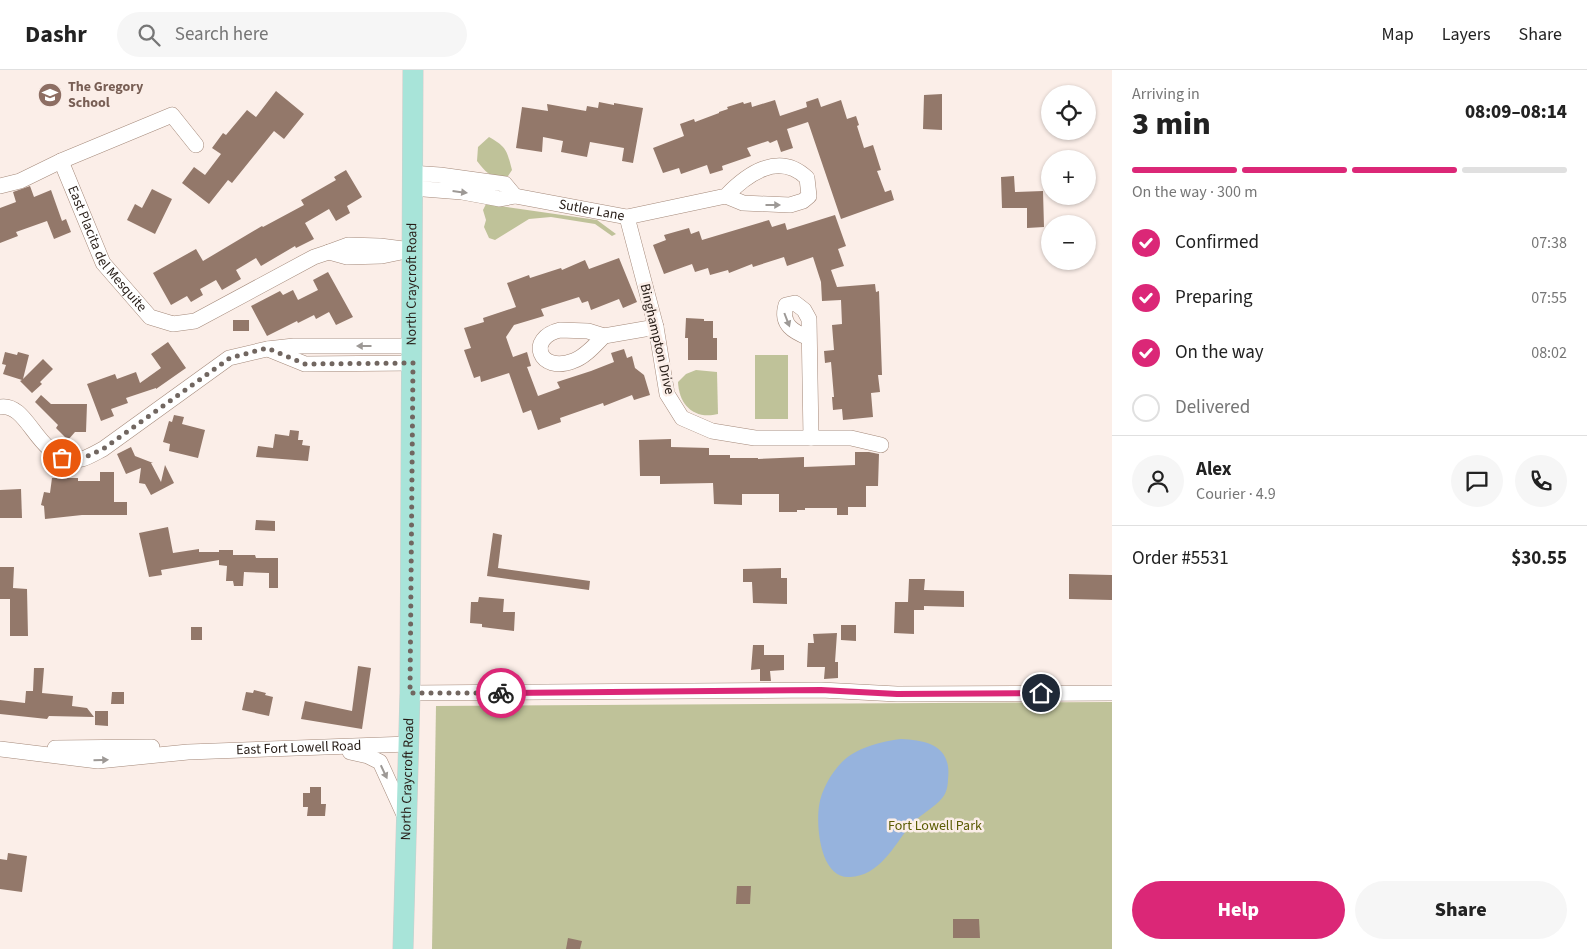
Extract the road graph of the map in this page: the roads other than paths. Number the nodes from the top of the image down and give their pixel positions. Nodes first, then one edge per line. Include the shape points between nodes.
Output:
1 (412, 70) edge
2 (196, 145) dead end
3 (61, 161) junction
4 (411, 180) junction
5 (0, 186) edge
6 (726, 196) junction
7 (627, 217) junction
8 (411, 250) junction
9 (656, 327) junction
10 (604, 336) dead end
11 (809, 338) dead end
12 (413, 355) junction
13 (0, 407) edge
14 (811, 438) junction
15 (881, 445) dead end
16 (410, 693) junction
17 (1112, 693) edge
18 (409, 744) junction
19 (326, 747) junction
20 (0, 749) edge
21 (407, 820) junction
22 (403, 949) edge

1 - 4 main road, North Craycroft Road
2 - 3 street via 172,115
3 - 5 street via 20,181
3 - 8 street, East Placita del Mesquite via 103,263 150,317 173,324 195,321 314,257 348,246
4 - 7 street, Sutler Lane via 500,199 515,196
4 - 8 main road, North Craycroft Road
6 -> 6 street, Sutler Lane via 743,203 790,205 809,196 810,188 807,178 794,168 770,167 749,175
6 - 7 street, Sutler Lane
7 - 9 street, Binghampton Drive
8 - 12 main road, North Craycroft Road
9 - 10 street
9 - 14 street, Binghampton Drive via 667,394 682,418 712,431 755,438
11 - 14 street
12 - 13 street via 305,364 267,348 230,358 103,449 81,459 62,458 42,443 20,412 7,406
12 - 16 main road, North Craycroft Road
14 - 15 street, Binghampton Drive via 851,438
16 - 17 street via 821,690 897,694
16 - 18 main road, North Craycroft Road
18 - 19 street, East Fort Lowell Road
18 - 21 main road, North Craycroft Road
19 - 20 street, East Fort Lowell Road via 188,752 148,747
19 -> 21 street via 368,756 380,762
21 - 22 main road, North Craycroft Road

